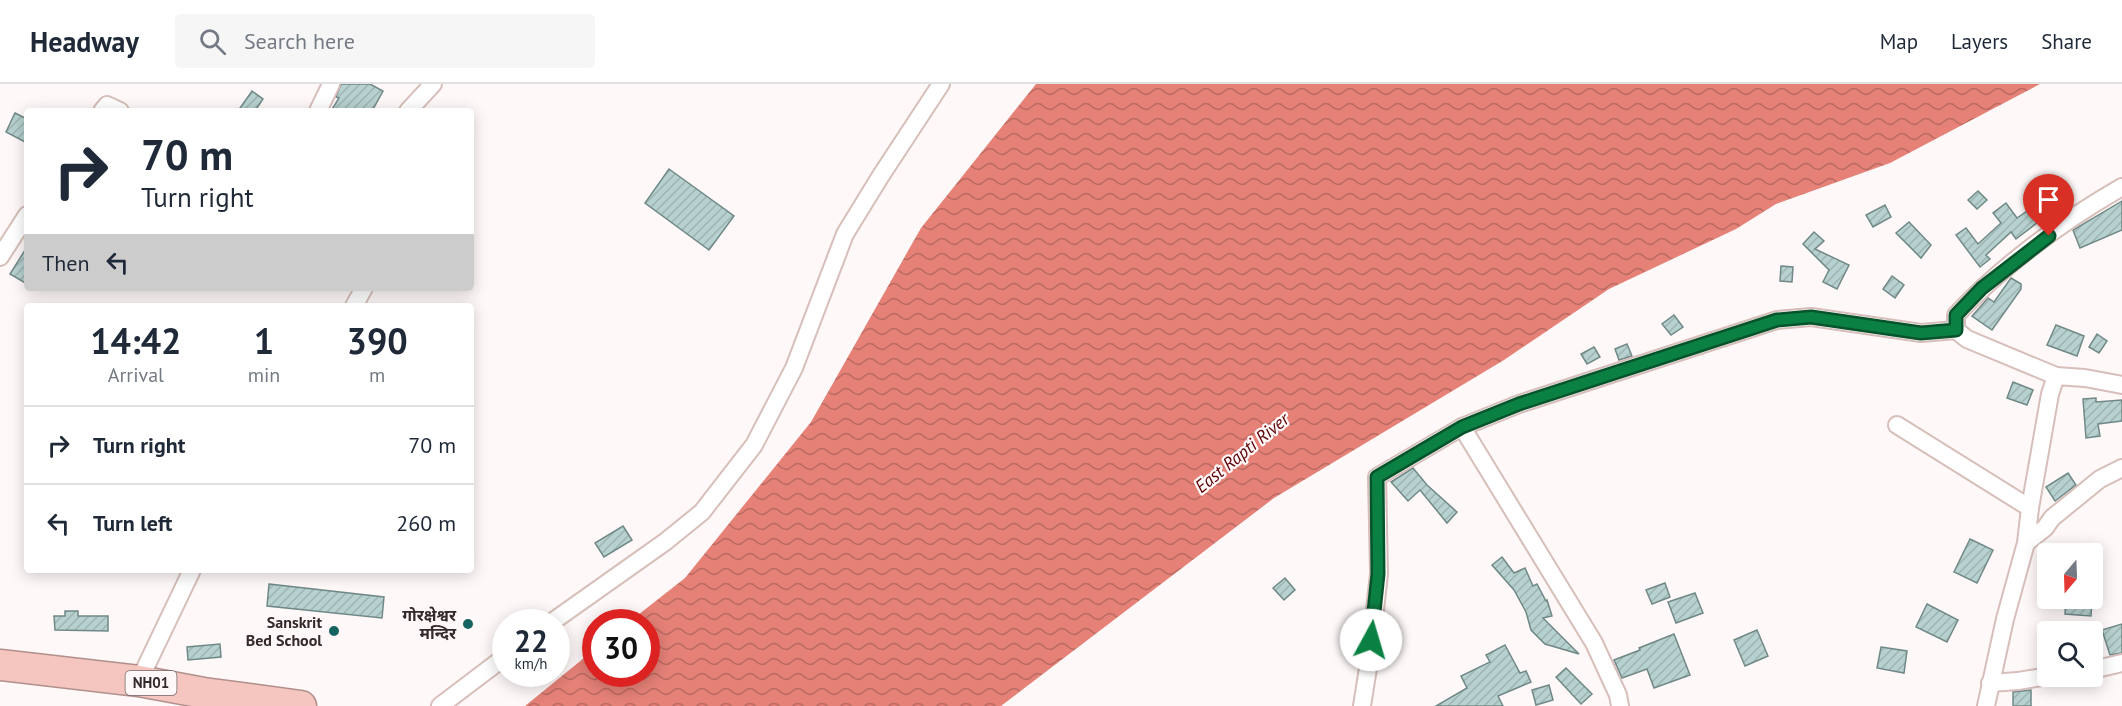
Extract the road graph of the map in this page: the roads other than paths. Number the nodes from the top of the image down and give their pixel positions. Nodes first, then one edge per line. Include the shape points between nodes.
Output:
1 (331, 84) edge
2 (433, 84) edge
3 (941, 84) edge
4 (319, 108) edge
5 (411, 108) edge
6 (2122, 187) edge
7 (24, 219) edge
8 (0, 257) edge
9 (1956, 330) junction
10 (2056, 376) junction
11 (2122, 385) edge
12 (1897, 425) dead end
13 (1462, 427) junction
14 (2122, 468) edge
15 (2030, 508) junction
16 (2026, 543) junction
17 (191, 573) edge
18 (570, 609) edge
19 (2122, 663) edge
20 (0, 665) edge
21 (492, 667) edge
22 (2103, 667) edge
23 (2037, 678) edge
24 (139, 681) junction
25 (1990, 682) junction
26 (203, 700) edge
27 (301, 706) edge
28 (440, 706) edge
29 (1362, 706) edge
30 (1620, 706) edge
31 (1986, 706) edge

1 - 4 street
2 - 5 street
3 - 18 street via 845,234 794,368 754,445 702,512
6 - 9 street via 2083,210 1982,288 1956,315
7 - 8 street
9 - 10 street via 1967,339
9 - 13 street via 1921,333 1811,317 1777,320 1519,404
10 - 11 street
10 - 15 street
12 - 15 street
13 - 29 street via 1377,477 1378,574
13 - 30 street via 1594,643
14 - 16 street via 2100,478
15 - 16 street
16 - 25 street
17 - 24 street
19 - 22 street
20 - 24 highway, NH01
21 - 28 street
23 - 25 street
24 - 26 highway, NH01
25 - 31 street
26 - 27 highway, NH01

